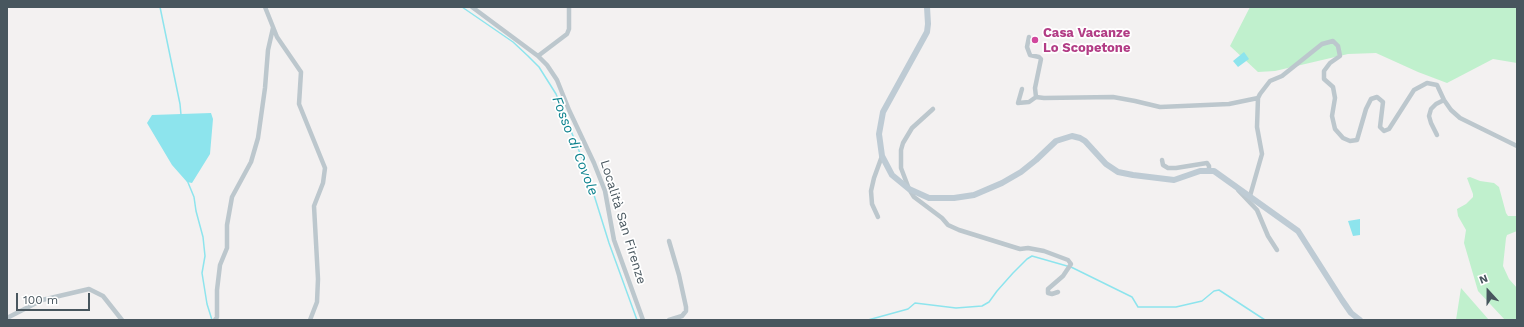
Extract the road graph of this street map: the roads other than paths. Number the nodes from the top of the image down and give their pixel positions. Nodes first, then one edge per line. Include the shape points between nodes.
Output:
1 (264, 7) edge
2 (472, 7) edge
3 (568, 7) edge
4 (927, 7) edge
5 (273, 28) junction
6 (1029, 37) dead end
7 (538, 56) junction
8 (1022, 89) dead end
9 (1036, 97) junction
10 (1258, 98) junction
11 (1444, 100) junction
12 (933, 109) dead end
13 (1437, 135) dead end
14 (1517, 146) edge
15 (882, 156) junction
16 (1162, 160) dead end
17 (1209, 171) junction
18 (1237, 188) junction
19 (909, 189) junction
20 (1250, 196) junction
21 (878, 218) dead end
22 (669, 241) dead end
23 (1277, 250) dead end
24 (1058, 292) dead end
25 (7, 318) edge
26 (122, 320) edge
27 (215, 320) edge
28 (310, 320) edge
29 (643, 320) edge
30 (669, 320) edge
31 (1360, 320) edge

1 - 5 street
2 - 7 street, Località San Firenze
3 - 7 street via 567,34
4 - 15 main road via 927,32 882,112 879,134
5 - 27 street via 258,138 251,162 232,197 227,225 227,248 220,265
5 - 28 street via 301,72 299,104 325,168 323,184 314,206 318,279 317,302
6 - 9 street via 1027,47 1030,55 1041,59 1035,88
7 - 29 street, Località San Firenze via 557,80 594,163 605,191 614,240
8 - 9 street via 1018,103 1029,102
9 - 10 street via 1112,97 1160,107 1229,104
10 - 11 street via 1270,81 1282,76 1322,44 1333,41 1338,46 1340,56 1324,71 1324,79 1333,87 1335,98 1332,116 1335,129 1342,138 1357,140 1371,99 1377,97 1383,102 1380,127 1384,131 1389,129 1414,90 1427,83 1437,85
10 - 20 street via 1257,127 1262,154
11 - 13 street via 1431,109 1429,116
11 - 14 street via 1460,118
12 - 19 street via 912,128 903,143 901,168
15 - 19 main road via 892,175
15 - 21 street via 871,191 872,204
16 - 17 street via 1163,165 1168,168 1207,163
17 - 18 main road via 1214,171
17 - 19 main road via 1200,171 1174,180 1118,172 1106,164 1085,141 1072,136 1056,141 1026,168 1002,184 974,195 929,198
18 - 20 main road
18 - 23 street via 1258,210 1268,236
19 - 24 street via 914,197 953,228 1020,249 1044,251 1068,260 1070,264 1063,276 1048,289 1048,293
20 - 31 main road via 1298,231 1342,300
22 - 30 street via 686,311 682,316
25 - 26 street via 42,300 89,290 103,296

